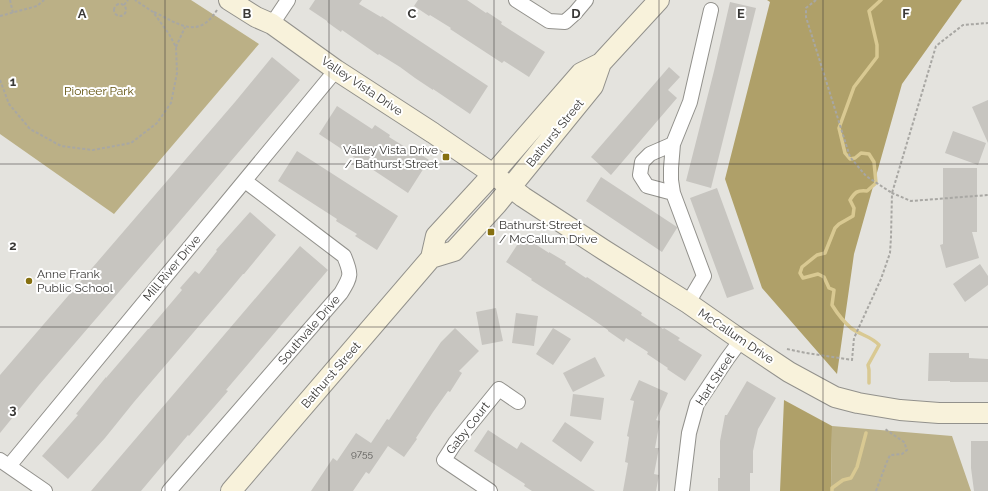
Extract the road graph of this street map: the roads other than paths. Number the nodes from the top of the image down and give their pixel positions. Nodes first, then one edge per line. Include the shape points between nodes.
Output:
1 (288, 0) edge
2 (516, 0) edge
3 (586, 0) edge
4 (659, 0) edge
5 (222, 6) edge
6 (711, 10) dead end
7 (272, 24) junction
8 (601, 63) junction
9 (336, 70) junction
10 (673, 144) junction
11 (493, 174) junction
12 (245, 181) junction
13 (510, 188) junction
14 (673, 193) junction
15 (431, 258) junction
16 (688, 303) junction
17 (741, 340) junction
18 (518, 402) dead end
19 (988, 413) edge
20 (4, 463) edge
21 (45, 491) edge
22 (169, 491) edge
23 (231, 491) edge
24 (490, 491) edge
25 (682, 491) edge

1 - 7 street
2 - 3 street via 549,22 565,22
4 - 8 main road, Bathurst Street
5 - 7 main road, Valley Vista Drive
6 - 10 street via 690,102
7 - 9 main road, Valley Vista Drive
8 - 11 main road, Bathurst Street via 581,72
8 - 13 main road, Bathurst Street via 593,86
9 - 11 main road, Valley Vista Drive
9 - 12 street, Mill River Drive
10 - 14 street
10 - 14 street via 650,154 642,162 640,175 647,186
11 - 13 main road, Valley Vista Drive
11 - 15 main road, Bathurst Street via 436,236
12 - 20 street, Mill River Drive
12 - 22 street, Southvale Drive via 344,256 349,268 349,279 336,299
13 - 15 main road, Bathurst Street via 454,251
13 - 16 main road, McCallum Drive
14 - 16 street via 704,276
15 - 23 main road, Bathurst Street
16 - 17 main road, McCallum Drive
17 - 19 main road, McCallum Drive via 790,372 835,396 858,403 900,410
17 - 25 street, Hart Street via 697,404 689,434
18 - 24 street, Gaby Court via 499,389 444,460
20 - 21 street

